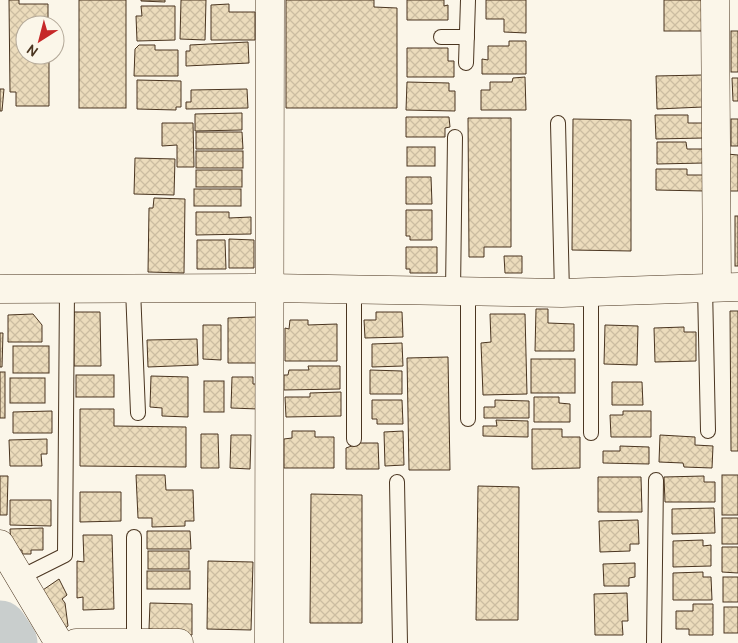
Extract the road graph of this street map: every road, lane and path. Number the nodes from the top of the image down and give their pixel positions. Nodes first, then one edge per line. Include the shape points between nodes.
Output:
1 (270, 0) edge
2 (468, 0) edge
3 (715, 0) edge
4 (441, 37) dead end
5 (467, 37) junction
6 (466, 63) dead end
7 (558, 123) dead end
8 (455, 137) dead end
9 (720, 287) edge
10 (269, 288) junction
11 (0, 289) edge
12 (67, 289) junction
13 (133, 289) junction
14 (354, 290) junction
15 (460, 291) junction
16 (591, 291) junction
17 (562, 293) junction
18 (138, 413) dead end
19 (468, 419) dead end
20 (708, 431) dead end
21 (591, 433) dead end
22 (354, 439) dead end
23 (656, 480) dead end
24 (397, 482) dead end
25 (134, 537) dead end
26 (0, 544) edge
27 (19, 578) junction
28 (134, 642) edge
29 (59, 643) edge
30 (76, 643) edge
31 (179, 643) edge
32 (269, 643) edge
33 (400, 643) edge
34 (654, 643) edge

1 - 10 street
2 - 5 lane
3 - 9 street
4 - 5 lane
5 - 6 lane
7 - 17 lane
8 - 15 lane
9 - 16 street
9 - 20 lane
10 - 13 street
10 - 14 street
10 - 32 street
11 - 12 street
12 - 13 street
12 - 27 lane via 65,555
13 - 18 lane
14 - 15 street
14 - 22 lane
15 - 17 street
15 - 19 lane
16 - 17 street
16 - 21 lane
23 - 34 lane
24 - 33 lane
25 - 28 lane
26 - 27 street
27 - 29 street
28 - 30 street
28 - 31 street

